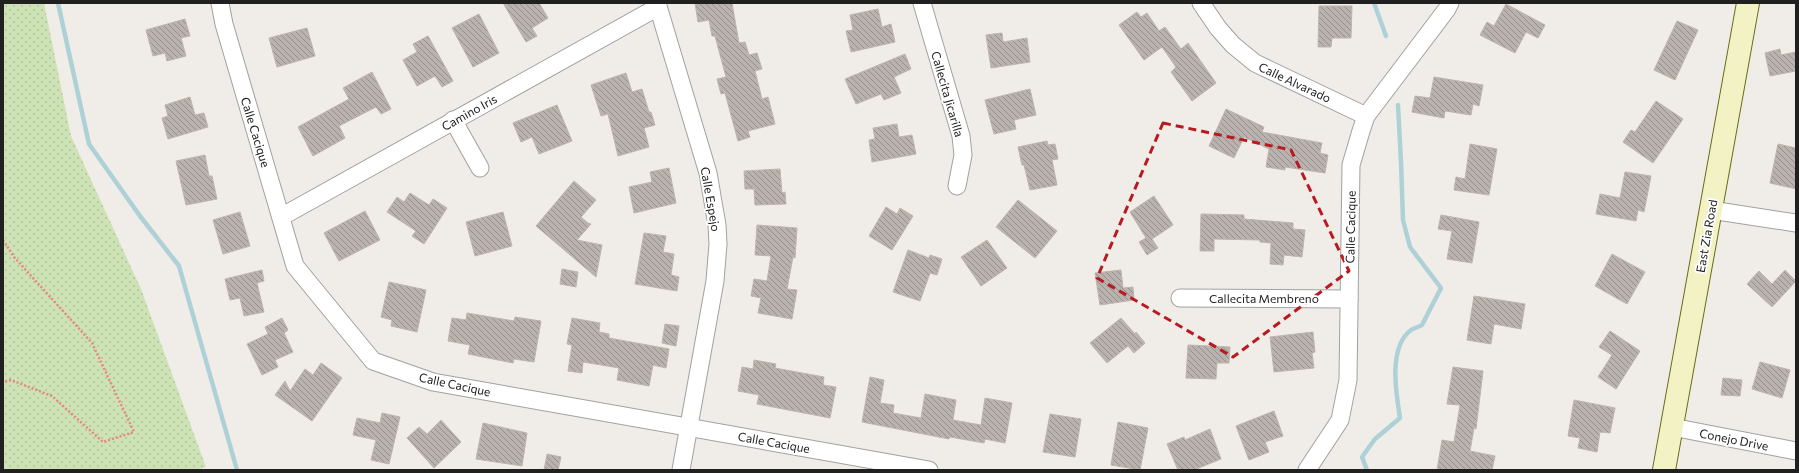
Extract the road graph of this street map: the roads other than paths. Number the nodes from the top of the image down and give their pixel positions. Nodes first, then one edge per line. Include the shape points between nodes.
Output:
1 (220, 3) edge
2 (922, 3) edge
3 (1201, 3) edge
4 (1450, 3) edge
5 (1748, 3) edge
6 (658, 5) edge
7 (1366, 116) junction
8 (453, 120) junction
9 (480, 168) dead end
10 (957, 186) dead end
11 (1711, 210) junction
12 (281, 217) junction
13 (1796, 223) edge
14 (1180, 298) dead end
15 (1349, 299) junction
16 (689, 427) junction
17 (1672, 427) junction
18 (1796, 450) edge
19 (681, 470) edge
20 (929, 470) edge
21 (1307, 470) edge
22 (1664, 470) edge

1 - 12 street, Calle Cacique via 227,35
2 - 10 street, Callecita Jicarilla via 962,141 962,165
3 - 7 street, Calle Alvarado via 1233,45 1255,63
4 - 7 street, Calle Cacique
5 - 11 street, East Zia Road
6 - 8 street, Camino Iris
6 - 16 street, Calle Espejo via 708,173 717,225 715,281
7 - 15 street, Calle Cacique via 1351,165
8 - 9 street
8 - 12 street, Camino Iris
11 - 13 street
11 - 17 street, East Zia Road
12 - 16 street, Calle Cacique via 295,266 374,361 433,382
14 - 15 street, Callecita Membreno
15 - 21 street, Calle Cacique via 1348,380 1340,420
16 - 19 street, Calle Espejo
16 - 20 street, Calle Cacique
17 - 18 street, Conejo Drive
17 - 22 street, East Zia Road

